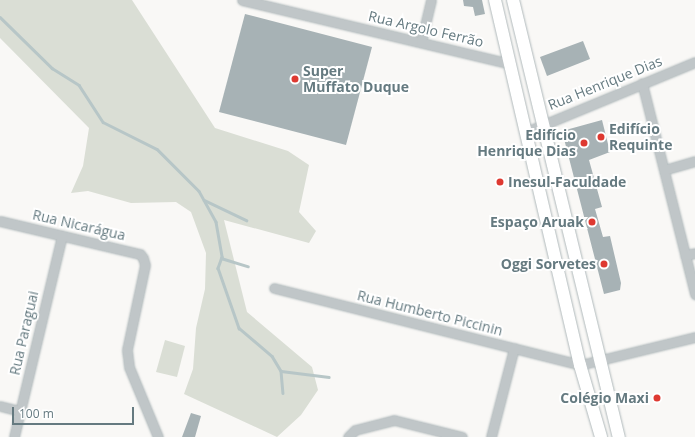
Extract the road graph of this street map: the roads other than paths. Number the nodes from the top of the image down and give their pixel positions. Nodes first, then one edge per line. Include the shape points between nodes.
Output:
1 (242, 0) edge
2 (431, 0) edge
3 (495, 0) edge
4 (513, 0) edge
5 (271, 4) edge
6 (500, 18) junction
7 (522, 38) junction
8 (421, 42) junction
9 (695, 62) edge
10 (510, 64) junction
11 (642, 83) junction
12 (543, 124) junction
13 (526, 132) junction
14 (695, 161) edge
15 (664, 170) junction
16 (545, 213) junction
17 (0, 222) edge
18 (62, 236) junction
19 (695, 253) edge
20 (685, 255) junction
21 (574, 257) junction
22 (274, 288) dead end
23 (695, 294) edge
24 (695, 337) edge
25 (514, 348) junction
26 (598, 361) junction
27 (580, 365) junction
28 (0, 406) edge
29 (20, 411) junction
30 (14, 437) edge
31 (158, 437) edge
32 (348, 437) edge
33 (462, 437) edge
34 (491, 437) edge
35 (601, 437) edge
36 (618, 437) edge

1 - 5 street, Rua Argolo Ferrão
2 - 8 street
3 - 6 main road
4 - 7 main road
5 - 8 street, Rua Argolo Ferrão
6 - 7 main road via 512,20
6 - 10 main road
7 - 12 main road
8 - 10 street, Rua Argolo Ferrão
9 - 11 street, Rua Henrique Dias
10 - 13 main road
11 - 12 street, Rua Henrique Dias
11 - 15 street
12 - 13 street, Rua Henrique Dias
12 - 21 main road
13 - 16 main road
14 - 15 street
15 - 20 street
16 - 21 main road via 561,254
16 - 27 main road
17 - 18 street, Rua Nicarágua
18 - 29 street, Rua Paraguai
18 - 31 street, Rua Nicarágua via 140,254 145,265 127,350 129,367
19 - 20 street
20 - 23 street
21 - 26 main road
22 - 25 street, Rua Humberto Piccinin
24 - 26 street
25 - 27 street, Rua Humberto Piccinin
25 - 34 street
26 - 27 street
26 - 36 main road
27 - 35 main road
28 - 29 street
29 - 30 street, Rua Paraguai
32 - 33 street via 355,430 394,420

